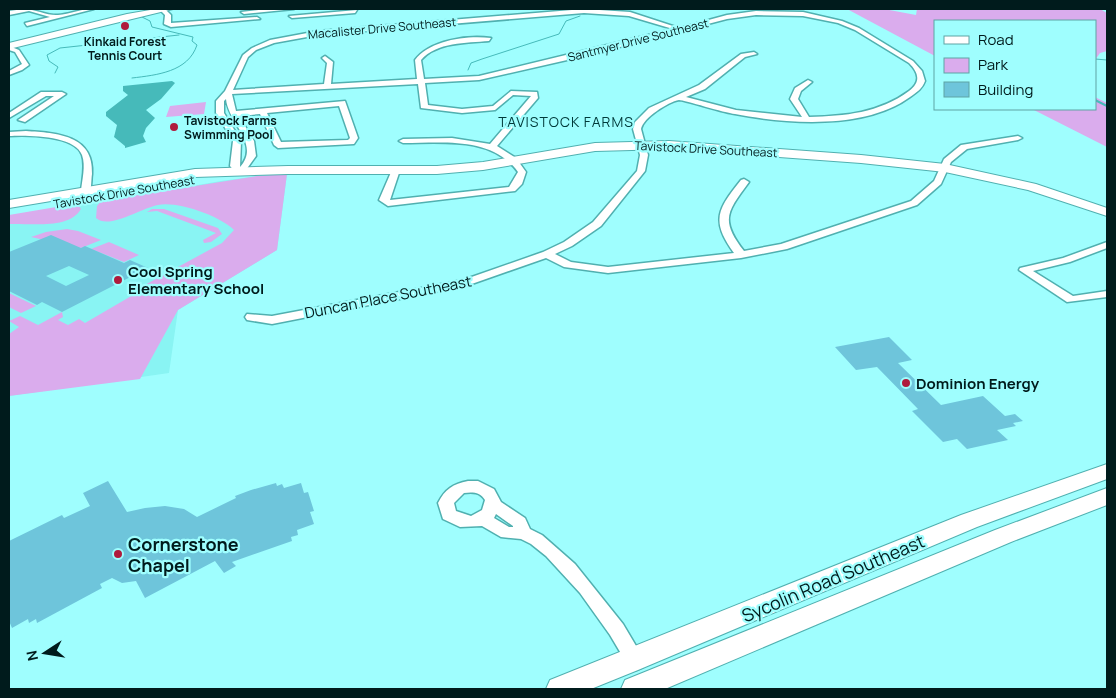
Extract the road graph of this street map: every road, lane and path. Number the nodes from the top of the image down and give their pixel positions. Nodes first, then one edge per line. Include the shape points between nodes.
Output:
1 (30, 9) edge
2 (63, 9) edge
3 (91, 9) edge
4 (153, 9) edge
5 (165, 9) edge
6 (291, 9) edge
7 (242, 11) edge
8 (257, 11) junction
9 (331, 11) edge
10 (355, 11) dead end
11 (628, 11) edge
12 (316, 12) edge
13 (9, 13) edge
14 (72, 13) junction
15 (292, 16) dead end
16 (56, 17) junction
17 (242, 20) junction
18 (27, 24) dead end
19 (681, 30) junction
20 (489, 39) dead end
21 (9, 42) edge
22 (9, 47) edge
23 (754, 54) dead end
24 (325, 58) dead end
25 (9, 72) edge
26 (422, 82) junction
27 (808, 82) dead end
28 (327, 88) junction
29 (228, 92) junction
30 (681, 98) junction
31 (262, 110) junction
32 (234, 114) junction
33 (9, 116) edge
34 (807, 118) junction
35 (9, 120) edge
36 (22, 120) junction
37 (22, 132) junction
38 (9, 134) edge
39 (261, 137) junction
40 (1018, 138) dead end
41 (403, 141) dead end
42 (642, 145) junction
43 (492, 147) junction
44 (514, 160) junction
45 (945, 168) junction
46 (396, 170) junction
47 (240, 172) junction
48 (744, 182) dead end
49 (86, 191) junction
50 (9, 204) edge
51 (9, 212) edge
52 (1107, 212) edge
53 (1107, 245) edge
54 (547, 254) junction
55 (741, 255) junction
56 (1107, 294) edge
57 (251, 317) dead end
58 (1107, 471) edge
59 (1107, 496) edge
60 (494, 504) junction
61 (480, 520) junction
62 (524, 533) junction
63 (636, 661) junction
64 (644, 688) edge
65 (560, 689) edge

1 - 13 street
1 - 16 street
2 - 14 street
3 - 14 street
4 - 21 street
5 - 17 street via 167,24 171,25
5 - 22 street via 108,20
6 - 8 street
7 - 8 street
7 - 17 street
8 - 17 street via 258,22
9 - 10 street
9 - 12 street
11 - 19 street, Macalister Drive Southeast
11 - 29 street, Macalister Drive Southeast via 569,12 296,36 265,44 248,54
12 - 15 street
14 - 16 street
16 - 18 street
19 - 26 street, Santmyer Drive Southeast via 497,75
19 - 34 street, Santmyer Drive Southeast via 751,13 815,16 857,29 912,62 921,74 920,85 914,92 887,107 846,116
20 - 26 street via 451,43 426,51 418,60
22 - 25 street via 26,65
23 - 30 street, Duncan Place Southeast via 743,55 702,87
24 - 28 street via 330,62
26 - 28 street, Santmyer Drive Southeast
26 - 43 street via 424,106 462,111 495,108 511,93 534,94
27 - 34 street via 798,90 794,99
28 - 29 street, Santmyer Drive Southeast
29 - 32 street
29 - 47 street, Macalister Drive Southeast via 220,101 219,110 237,141 234,166
30 - 34 street, Santmyer Drive Southeast via 746,114
30 - 42 street, Duncan Place Southeast via 652,110 642,119 637,129
31 - 32 street
31 - 39 street via 272,130
31 - 39 street via 342,103 354,138 351,142 281,146
32 - 39 street
33 - 36 street via 44,94 62,94
35 - 36 street
36 - 37 street
37 - 38 street
37 - 49 street via 64,139 78,145 86,156
39 - 47 street via 252,146 247,165
40 - 45 street via 964,147 953,154
41 - 43 street via 473,143
42 - 44 street, Tavistock Drive Southeast via 577,150
42 - 45 street, Tavistock Drive Southeast via 861,158
42 - 54 street, Duncan Place Southeast via 645,160 642,171 612,208 583,236
43 - 44 street
44 - 46 street, Tavistock Drive Southeast via 460,168
44 - 46 street via 522,172 512,190 388,203 384,200
45 - 52 street, Tavistock Drive Southeast via 1031,188
45 - 55 street via 938,182 914,203 783,247
46 - 47 street, Tavistock Drive Southeast
47 - 49 street, Tavistock Drive Southeast via 195,173
47 - 51 street, Tavistock Drive Southeast
48 - 55 street via 729,200 723,218 727,237
49 - 50 street, Tavistock Drive Southeast
53 - 56 street via 1066,260 1024,270 1071,300
54 - 55 street via 568,265 608,270
54 - 57 street, Duncan Place Southeast via 466,283 427,292 272,320
58 - 63 street, Sycolin Road Southeast via 976,518
59 - 64 street, Sycolin Road Southeast via 1002,536
60 - 61 street via 488,516
60 - 61 street via 490,494 478,487 464,488 451,494 446,503 449,515 463,522
60 - 62 street via 519,522
61 - 62 street via 507,532
62 - 63 street via 554,555 589,591
63 - 64 street
63 - 65 street, Sycolin Road Southeast

